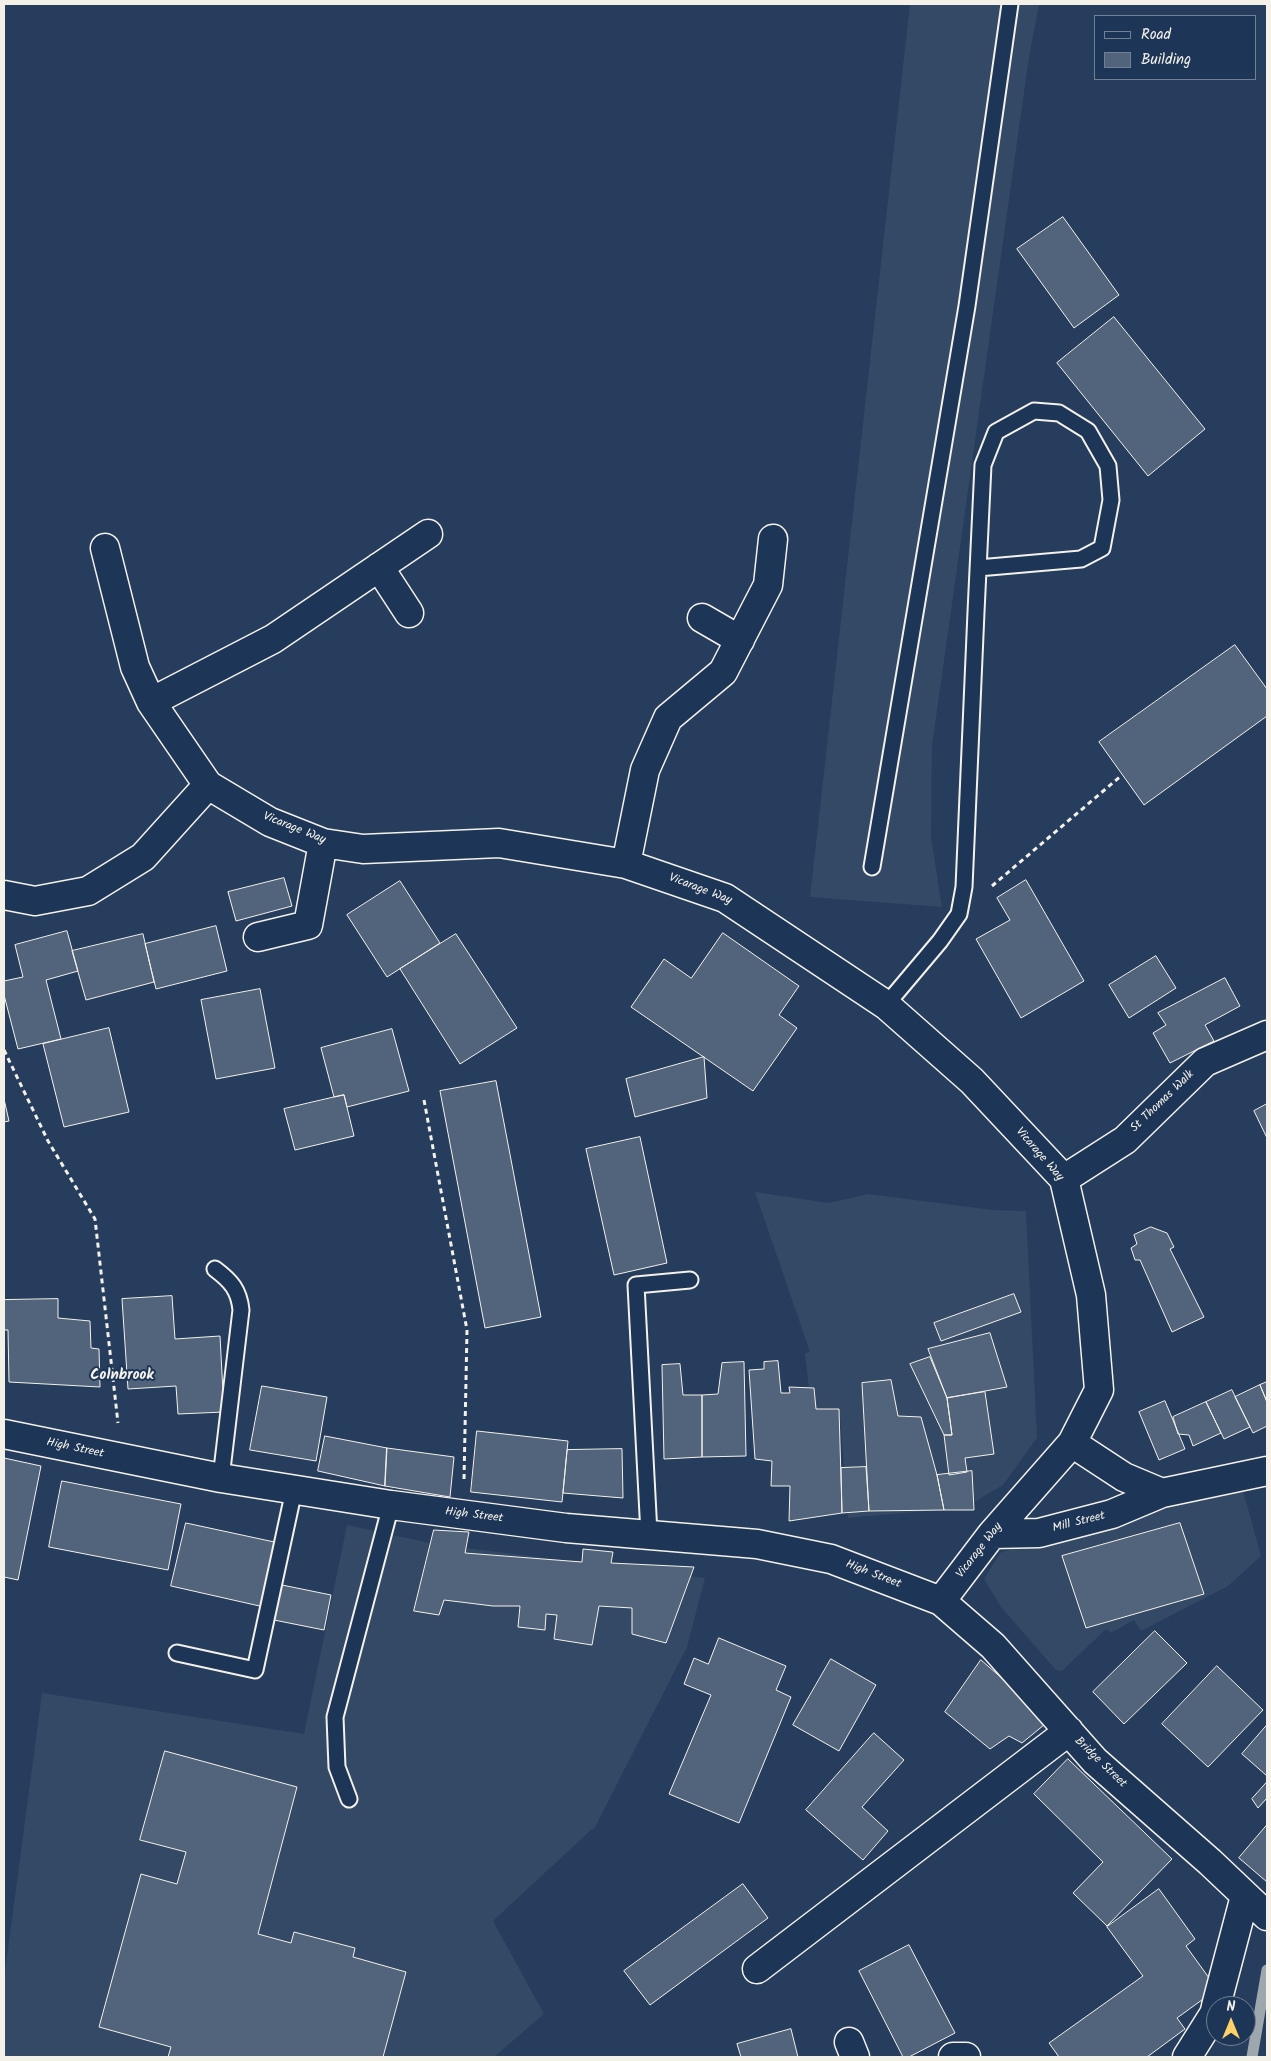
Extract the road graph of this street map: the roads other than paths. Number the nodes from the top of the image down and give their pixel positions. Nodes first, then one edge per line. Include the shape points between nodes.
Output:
1 (1010, 4) edge
2 (428, 534) dead end
3 (773, 539) dead end
4 (104, 548) dead end
5 (379, 567) junction
6 (978, 568) junction
7 (409, 613) dead end
8 (702, 618) dead end
9 (740, 640) junction
10 (151, 702) junction
11 (208, 785) junction
12 (323, 843) junction
13 (626, 864) junction
14 (872, 867) dead end
15 (4, 895) edge
16 (258, 937) dead end
17 (886, 1005) junction
18 (1267, 1034) edge
19 (1064, 1179) junction
20 (215, 1269) dead end
21 (690, 1280) dead end
22 (4, 1434) edge
23 (1072, 1442) junction
24 (1267, 1471) edge
25 (221, 1478) junction
26 (294, 1490) junction
27 (1162, 1493) junction
28 (392, 1506) junction
29 (649, 1534) junction
30 (992, 1534) junction
31 (941, 1601) junction
32 (178, 1653) dead end
33 (1069, 1731) junction
34 (349, 1799) dead end
35 (1257, 1907) edge
36 (757, 1969) dead end
37 (1221, 1996) edge
38 (1206, 2027) edge
39 (953, 2057) edge
40 (966, 2057) edge
41 (1187, 2057) edge

1 - 14 lane via 967,306
2 - 5 street
3 - 9 street via 768,585
4 - 10 street, Vicarage Way via 135,667
5 - 7 street
5 - 10 street via 273,639
6 - 6 lane via 983,465 996,432 1034,411 1059,413 1088,431 1108,466 1111,500 1102,548 1081,559
6 - 17 lane via 964,887 959,914
8 - 9 street
9 - 13 street via 723,672 668,718 645,770
10 - 11 street, Vicarage Way
11 - 12 street, Vicarage Way via 270,822
11 - 15 street via 143,857 88,890 35,901
12 - 13 street, Vicarage Way via 363,849 499,843
12 - 16 street via 308,925
13 - 17 street, Vicarage Way via 725,898
17 - 19 street, Vicarage Way via 972,1081
18 - 19 street, St Thomas Walk via 1205,1062 1124,1140
19 - 23 street, Vicarage Way via 1091,1295 1099,1390
20 - 25 lane via 232,1281 240,1296 241,1310
21 - 29 lane via 636,1285
22 - 25 street, High Street
23 - 27 street via 1124,1477
23 - 30 street, Vicarage Way
24 - 27 street, Mill Street
25 - 26 street, High Street
26 - 28 street, High Street
26 - 32 lane via 255,1670
27 - 30 street, Mill Street via 1112,1514 1039,1533
28 - 29 street, High Street via 566,1528
28 - 34 lane via 335,1717 337,1767
29 - 31 street, High Street via 757,1544 831,1559
30 - 31 street, Vicarage Way
31 - 33 street, Bridge Street via 993,1646
33 - 35 street, Bridge Street via 1095,1761
33 - 36 street
35 - 37 street
38 - 41 street
39 - 40 street

